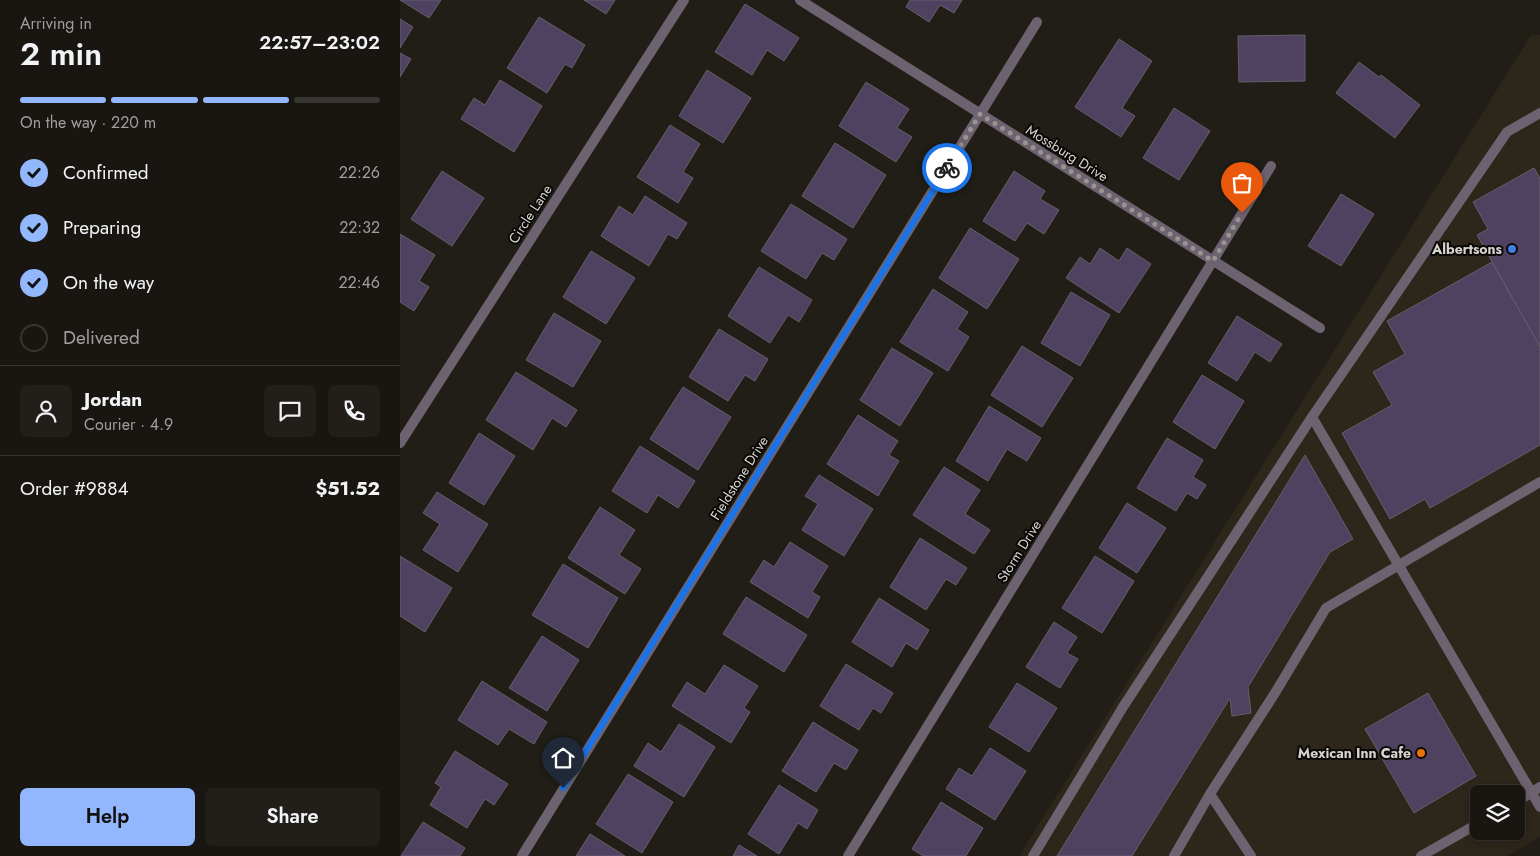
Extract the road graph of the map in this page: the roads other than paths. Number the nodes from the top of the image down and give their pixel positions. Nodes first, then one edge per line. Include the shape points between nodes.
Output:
1 (684, 0) edge
2 (800, 0) edge
3 (1037, 22) dead end
4 (1540, 113) edge
5 (980, 114) junction
6 (1271, 166) dead end
7 (1213, 261) junction
8 (1320, 328) dead end
9 (1312, 417) junction
10 (400, 443) edge
11 (1540, 482) edge
12 (1398, 566) junction
13 (1536, 790) edge
14 (1210, 794) junction
15 (1525, 797) edge
16 (1540, 807) edge
17 (1470, 828) edge
18 (522, 856) edge
19 (848, 856) edge
20 (1033, 856) edge
21 (1174, 856) edge
22 (1251, 856) edge
23 (1421, 856) edge

1 - 10 street, Circle Lane
2 - 5 street, Mossburg Drive
3 - 5 street, Fieldstone Drive
4 - 9 street via 1507,132
5 - 7 street, Mossburg Drive
5 - 18 street, Fieldstone Drive
6 - 7 street, Storm Drive
7 - 8 street, Mossburg Drive
7 - 19 street, Storm Drive
9 - 12 street
9 - 20 street via 1123,707
11 - 12 street
12 - 13 street
12 - 14 street via 1326,608
13 - 15 street
13 - 16 street
14 - 21 street
14 - 22 street
17 - 23 street

